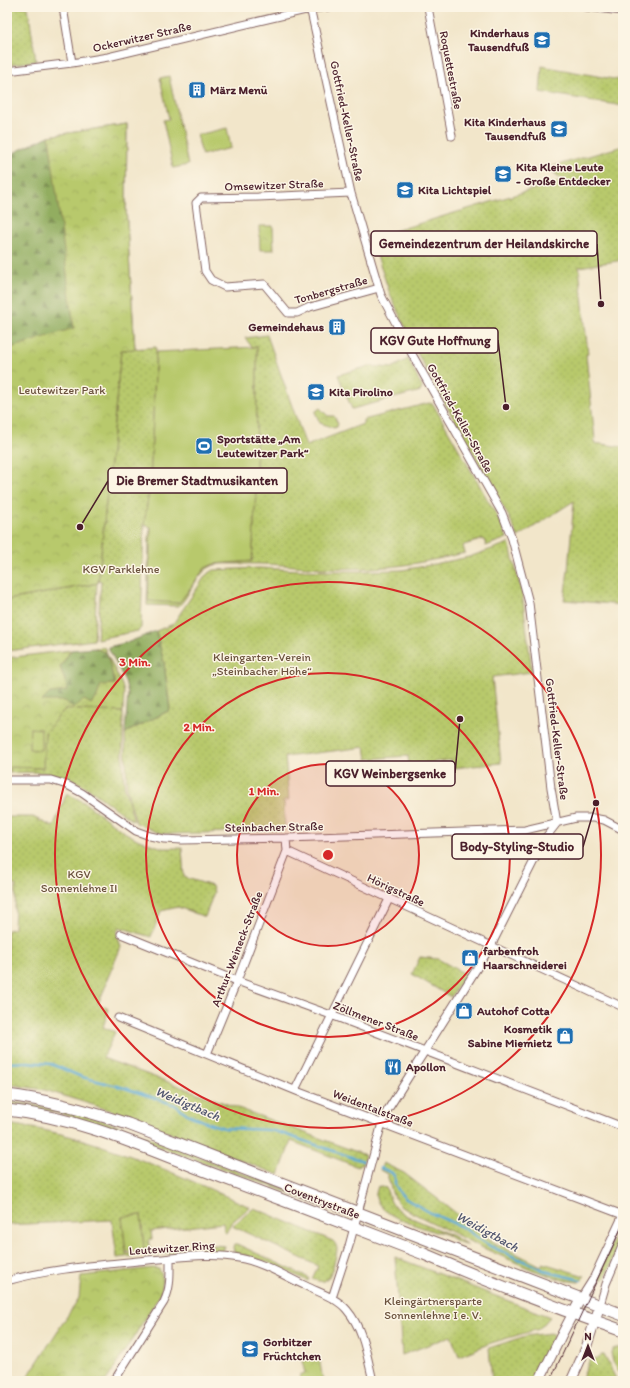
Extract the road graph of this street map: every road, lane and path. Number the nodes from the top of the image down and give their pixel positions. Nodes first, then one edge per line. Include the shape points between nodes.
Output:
1 (63, 7) edge
2 (328, 7) edge
3 (428, 7) edge
4 (586, 7) edge
5 (310, 8) edge
6 (623, 11) edge
7 (72, 63) junction
8 (7, 71) edge
9 (452, 136) dead end
10 (351, 193) junction
11 (379, 288) junction
12 (288, 313) joint
13 (7, 780) edge
14 (557, 823) junction
15 (623, 830) edge
16 (286, 838) junction
17 (287, 851) junction
18 (389, 899) junction
19 (121, 934) dead end
20 (491, 946) junction
21 (237, 981) junction
22 (623, 1007) edge
23 (331, 1015) junction
24 (118, 1018) dead end
25 (424, 1051) junction
26 (207, 1054) junction
27 (295, 1090) junction
28 (7, 1095) edge
29 (7, 1110) edge
30 (382, 1123) junction
31 (623, 1128) edge
32 (358, 1213) junction
33 (623, 1215) edge
34 (354, 1227) junction
35 (623, 1244) edge
36 (170, 1258) junction
37 (7, 1281) edge
38 (332, 1298) junction
39 (581, 1298) junction
40 (600, 1306) junction
41 (572, 1313) junction
42 (623, 1315) edge
43 (595, 1321) junction
44 (623, 1331) edge
45 (114, 1381) edge
46 (373, 1381) edge
47 (540, 1381) edge
48 (571, 1381) edge

1 - 7 street
2 - 5 street, Ockerwitzer Straße
3 - 9 street, Roquettestraße
4 - 6 street
5 - 7 street, Ockerwitzer Straße via 108,57
5 - 10 street, Gottfried-Keller-Straße
7 - 8 street, Ockerwitzer Straße
10 - 11 street, Gottfried-Keller-Straße
10 - 12 street, Omsewitzer Straße via 201,198 196,203 205,271 211,280 225,286 264,284
11 - 12 street, Tonbergstraße via 297,313
11 - 14 street, Gottfried-Keller-Straße via 403,339 502,513 512,539 529,602
13 - 16 street, Steinbacher Straße via 51,780 67,784 124,824 150,836 182,840
14 - 15 street, Steinbacher Straße via 572,818 593,818 604,820
14 - 16 street, Steinbacher Straße via 530,830
14 - 20 street via 546,837
16 - 17 street
17 - 18 street, Hörigstraße
17 - 21 street, Arthur-Weineck-Straße
18 - 20 street, Hörigstraße
18 - 23 street
19 - 21 street, Zöllmener Straße
20 - 22 street, Hörigstraße
20 - 25 street
21 - 23 street, Zöllmener Straße
21 - 26 street, Arthur-Weineck-Straße
23 - 25 street, Zöllmener Straße
23 - 27 street
24 - 26 street, Weidentalstraße
25 - 30 street via 387,1110
25 - 31 street, Zöllmener Straße
26 - 27 street, Weidentalstraße
27 - 30 street, Weidentalstraße
28 - 32 main road, Coventrystraße via 57,1102 128,1124
29 - 34 main road, Coventrystraße via 40,1114 95,1129
30 - 32 street
30 - 33 street, Weidentalstraße
32 - 34 street
32 - 39 main road, Coventrystraße
33 - 39 street via 593,1279
34 - 38 street
34 - 41 main road, Coventrystraße
35 - 40 street via 606,1284
36 - 37 street, Leutewitzer Ring via 56,1270
36 - 38 street, Leutewitzer Ring via 240,1258 259,1264
36 - 45 street via 168,1294
38 - 46 street, Leutewitzer Ring via 347,1310 359,1326
39 - 40 main road, Coventrystraße
39 - 41 main road
40 - 42 main road, Coventrystraße
40 - 43 main road
41 - 43 main road, Coventrystraße
41 - 47 main road
43 - 44 main road, Coventrystraße
43 - 48 main road

